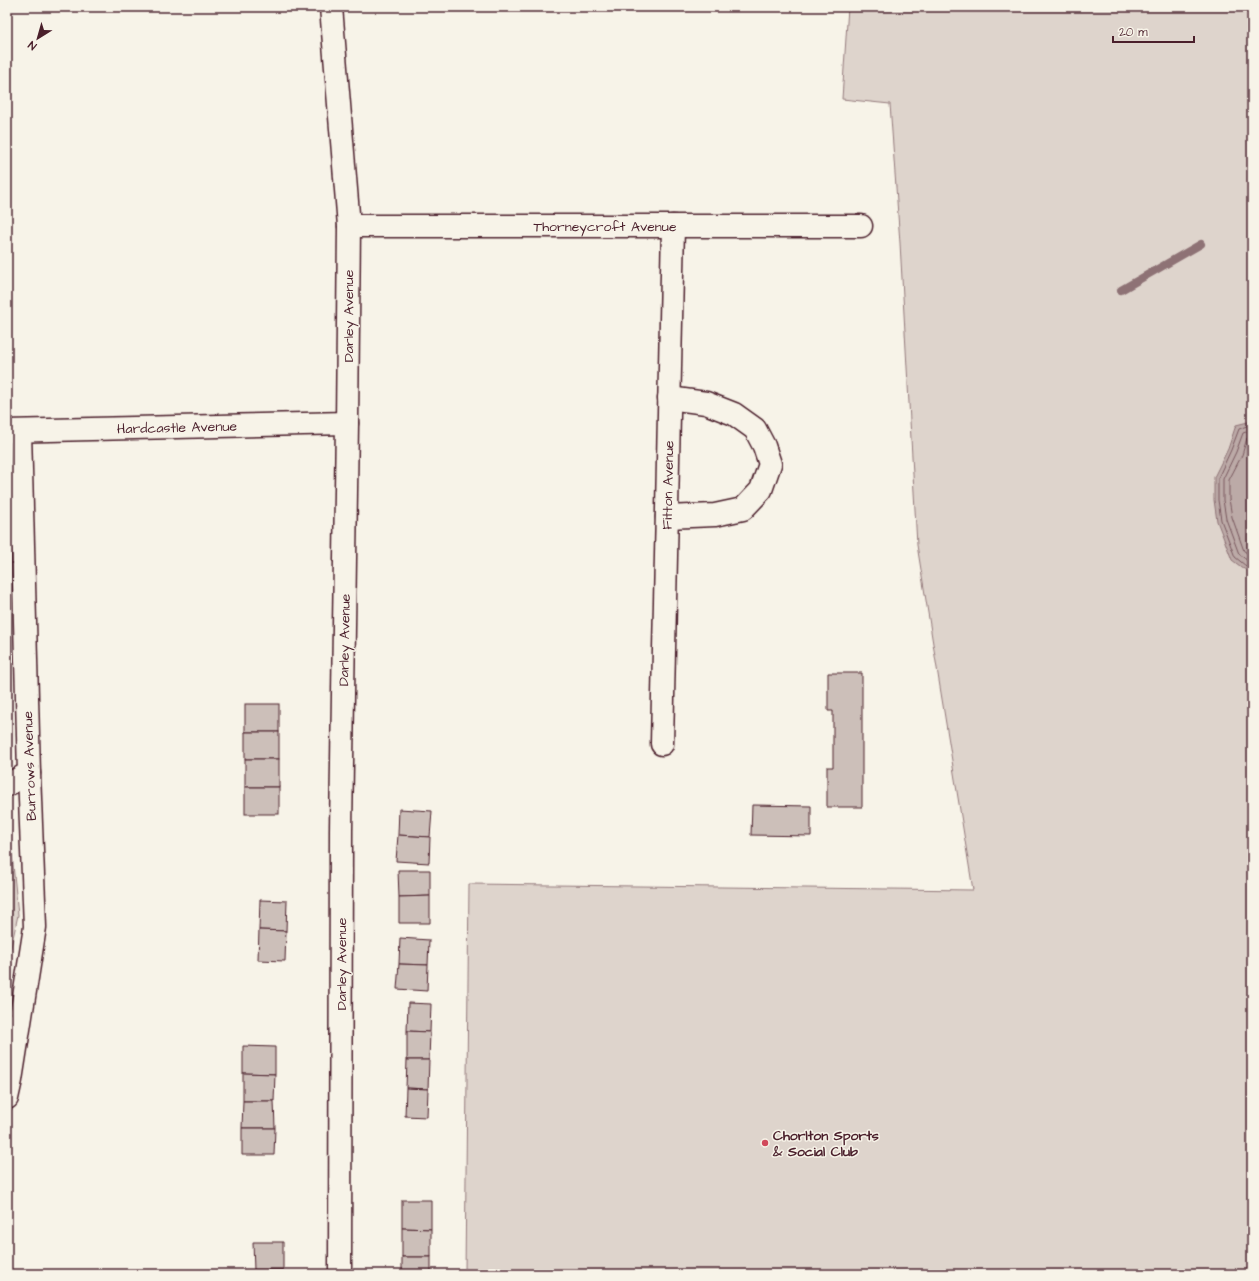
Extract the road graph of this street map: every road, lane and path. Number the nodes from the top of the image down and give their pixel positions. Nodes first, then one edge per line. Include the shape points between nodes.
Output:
1 (331, 7) edge
2 (348, 226) junction
3 (673, 226) junction
4 (861, 226) dead end
5 (669, 398) junction
6 (347, 423) junction
7 (14, 432) edge
8 (667, 517) junction
9 (662, 744) dead end
10 (29, 773) junction
11 (7, 785) edge
12 (8, 1085) edge
13 (340, 1274) edge

1 - 2 street, Darley Avenue
2 - 3 street, Thorneycroft Avenue
2 - 6 street, Darley Avenue
3 - 4 street, Thorneycroft Avenue
3 - 5 street, Fitton Avenue
5 - 8 street, Fitton Avenue
5 - 8 street via 706,403 734,414 755,429 770,464 761,490 743,509 714,515
6 - 7 street, Hardcastle Avenue
6 - 13 street, Darley Avenue via 341,830
7 - 10 street, Burrows Avenue
8 - 9 street, Fitton Avenue
10 - 11 street
10 - 12 street, Burrows Avenue via 35,927

